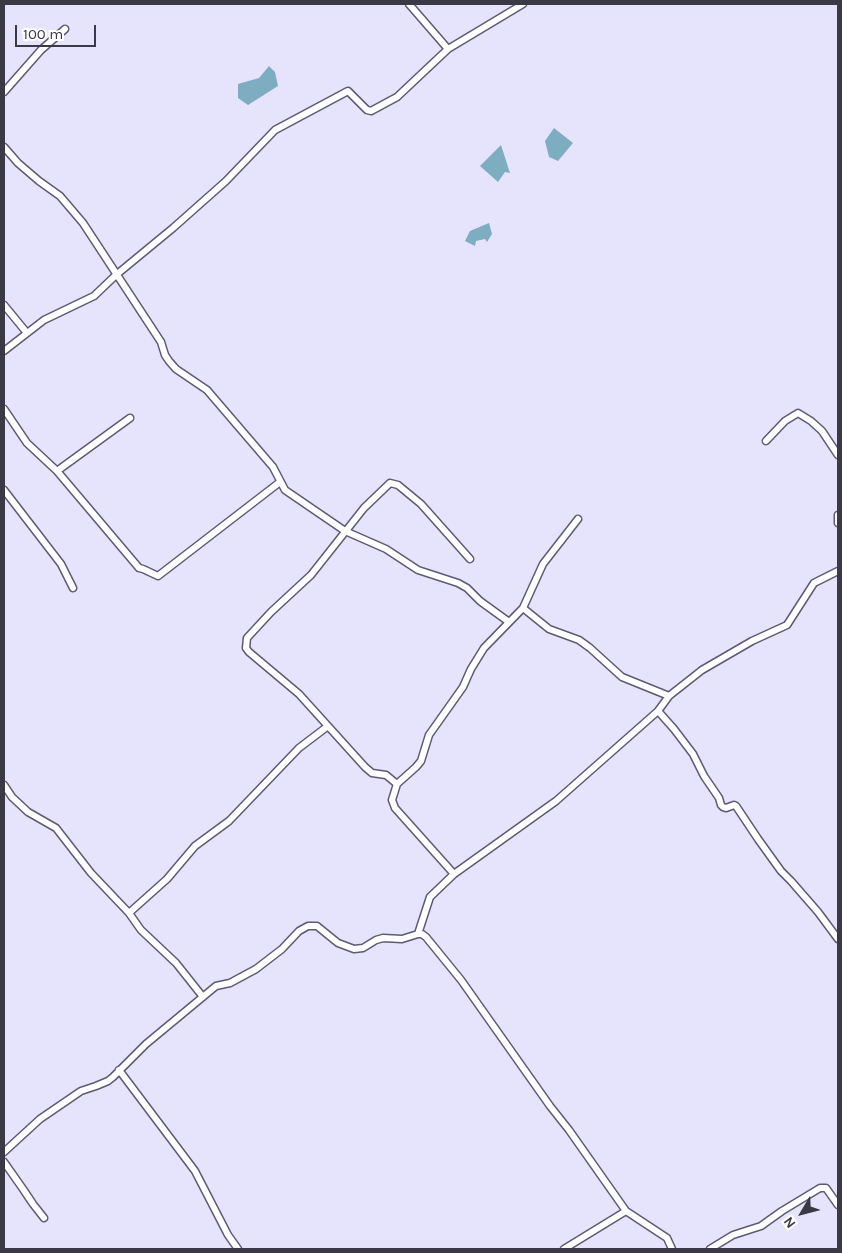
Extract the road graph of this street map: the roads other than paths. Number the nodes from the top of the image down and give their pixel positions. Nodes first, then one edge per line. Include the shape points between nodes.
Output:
1 (409, 4) edge
2 (523, 4) edge
3 (64, 30) dead end
4 (448, 49) junction
5 (4, 92) edge
6 (4, 147) edge
7 (116, 275) junction
8 (4, 305) edge
9 (27, 333) junction
10 (4, 351) edge
11 (4, 409) edge
12 (130, 418) dead end
13 (766, 441) dead end
14 (838, 455) edge
15 (57, 471) junction
16 (280, 482) junction
17 (4, 490) edge
18 (838, 515) edge
19 (578, 519) dead end
20 (838, 523) edge
21 (345, 531) junction
22 (470, 559) dead end
23 (838, 570) edge
24 (73, 588) dead end
25 (522, 608) junction
26 (509, 622) junction
27 (669, 696) junction
28 (658, 711) junction
29 (328, 726) junction
30 (4, 784) edge
31 (397, 784) junction
32 (454, 874) junction
33 (129, 913) junction
34 (418, 934) junction
35 (838, 939) edge
36 (203, 997) junction
37 (119, 1070) junction
38 (4, 1152) edge
39 (4, 1162) edge
40 (838, 1205) edge
41 (626, 1211) junction
42 (44, 1218) dead end
43 (238, 1249) edge
44 (564, 1249) edge
45 (672, 1249) edge
46 (710, 1249) edge

1 - 4 street
2 - 4 street
3 - 5 street via 41,50
4 - 7 street via 397,97 371,111 348,91 275,130 226,181
6 - 7 street via 18,163 60,196 83,223
7 - 9 street via 94,296 44,320
7 - 16 street via 169,361 207,390 272,467
8 - 9 street
9 - 10 street
11 - 15 street via 28,442
12 - 15 street
13 - 14 street via 785,421 798,413 822,431
15 - 16 street via 139,568 158,576
16 - 21 street via 285,490
17 - 24 street via 61,564
18 - 20 street
19 - 25 street via 543,564
21 - 22 street via 390,483 398,484 421,504
21 - 26 street via 386,549 418,570 468,588
21 - 29 street via 311,575 247,638 246,648 299,694
23 - 27 street via 814,583 787,625 702,670
25 - 26 street
25 - 27 street via 549,630 579,640 622,677
26 - 31 street via 484,648 471,668 463,687 429,735 421,761
27 - 28 street
28 - 32 street via 556,801
28 - 35 street via 693,754 721,805 726,808 736,806 781,871
29 - 31 street via 365,767 386,775
29 - 33 street via 299,748 229,821 195,846 167,879
30 - 33 street via 28,812 56,828 91,873
31 - 32 street via 392,800 395,808
32 - 34 street via 430,897
33 - 36 street
34 - 36 street via 402,939 383,938 354,949 338,943 317,926 308,926 256,969 230,983 216,986
34 - 41 street via 426,937 461,980
36 - 37 street
37 - 38 street via 108,1081 81,1091 40,1118
37 - 43 street via 195,1171
39 - 42 street
40 - 46 street via 826,1188 820,1188 761,1226 733,1235
41 - 44 street
41 - 45 street via 666,1238

